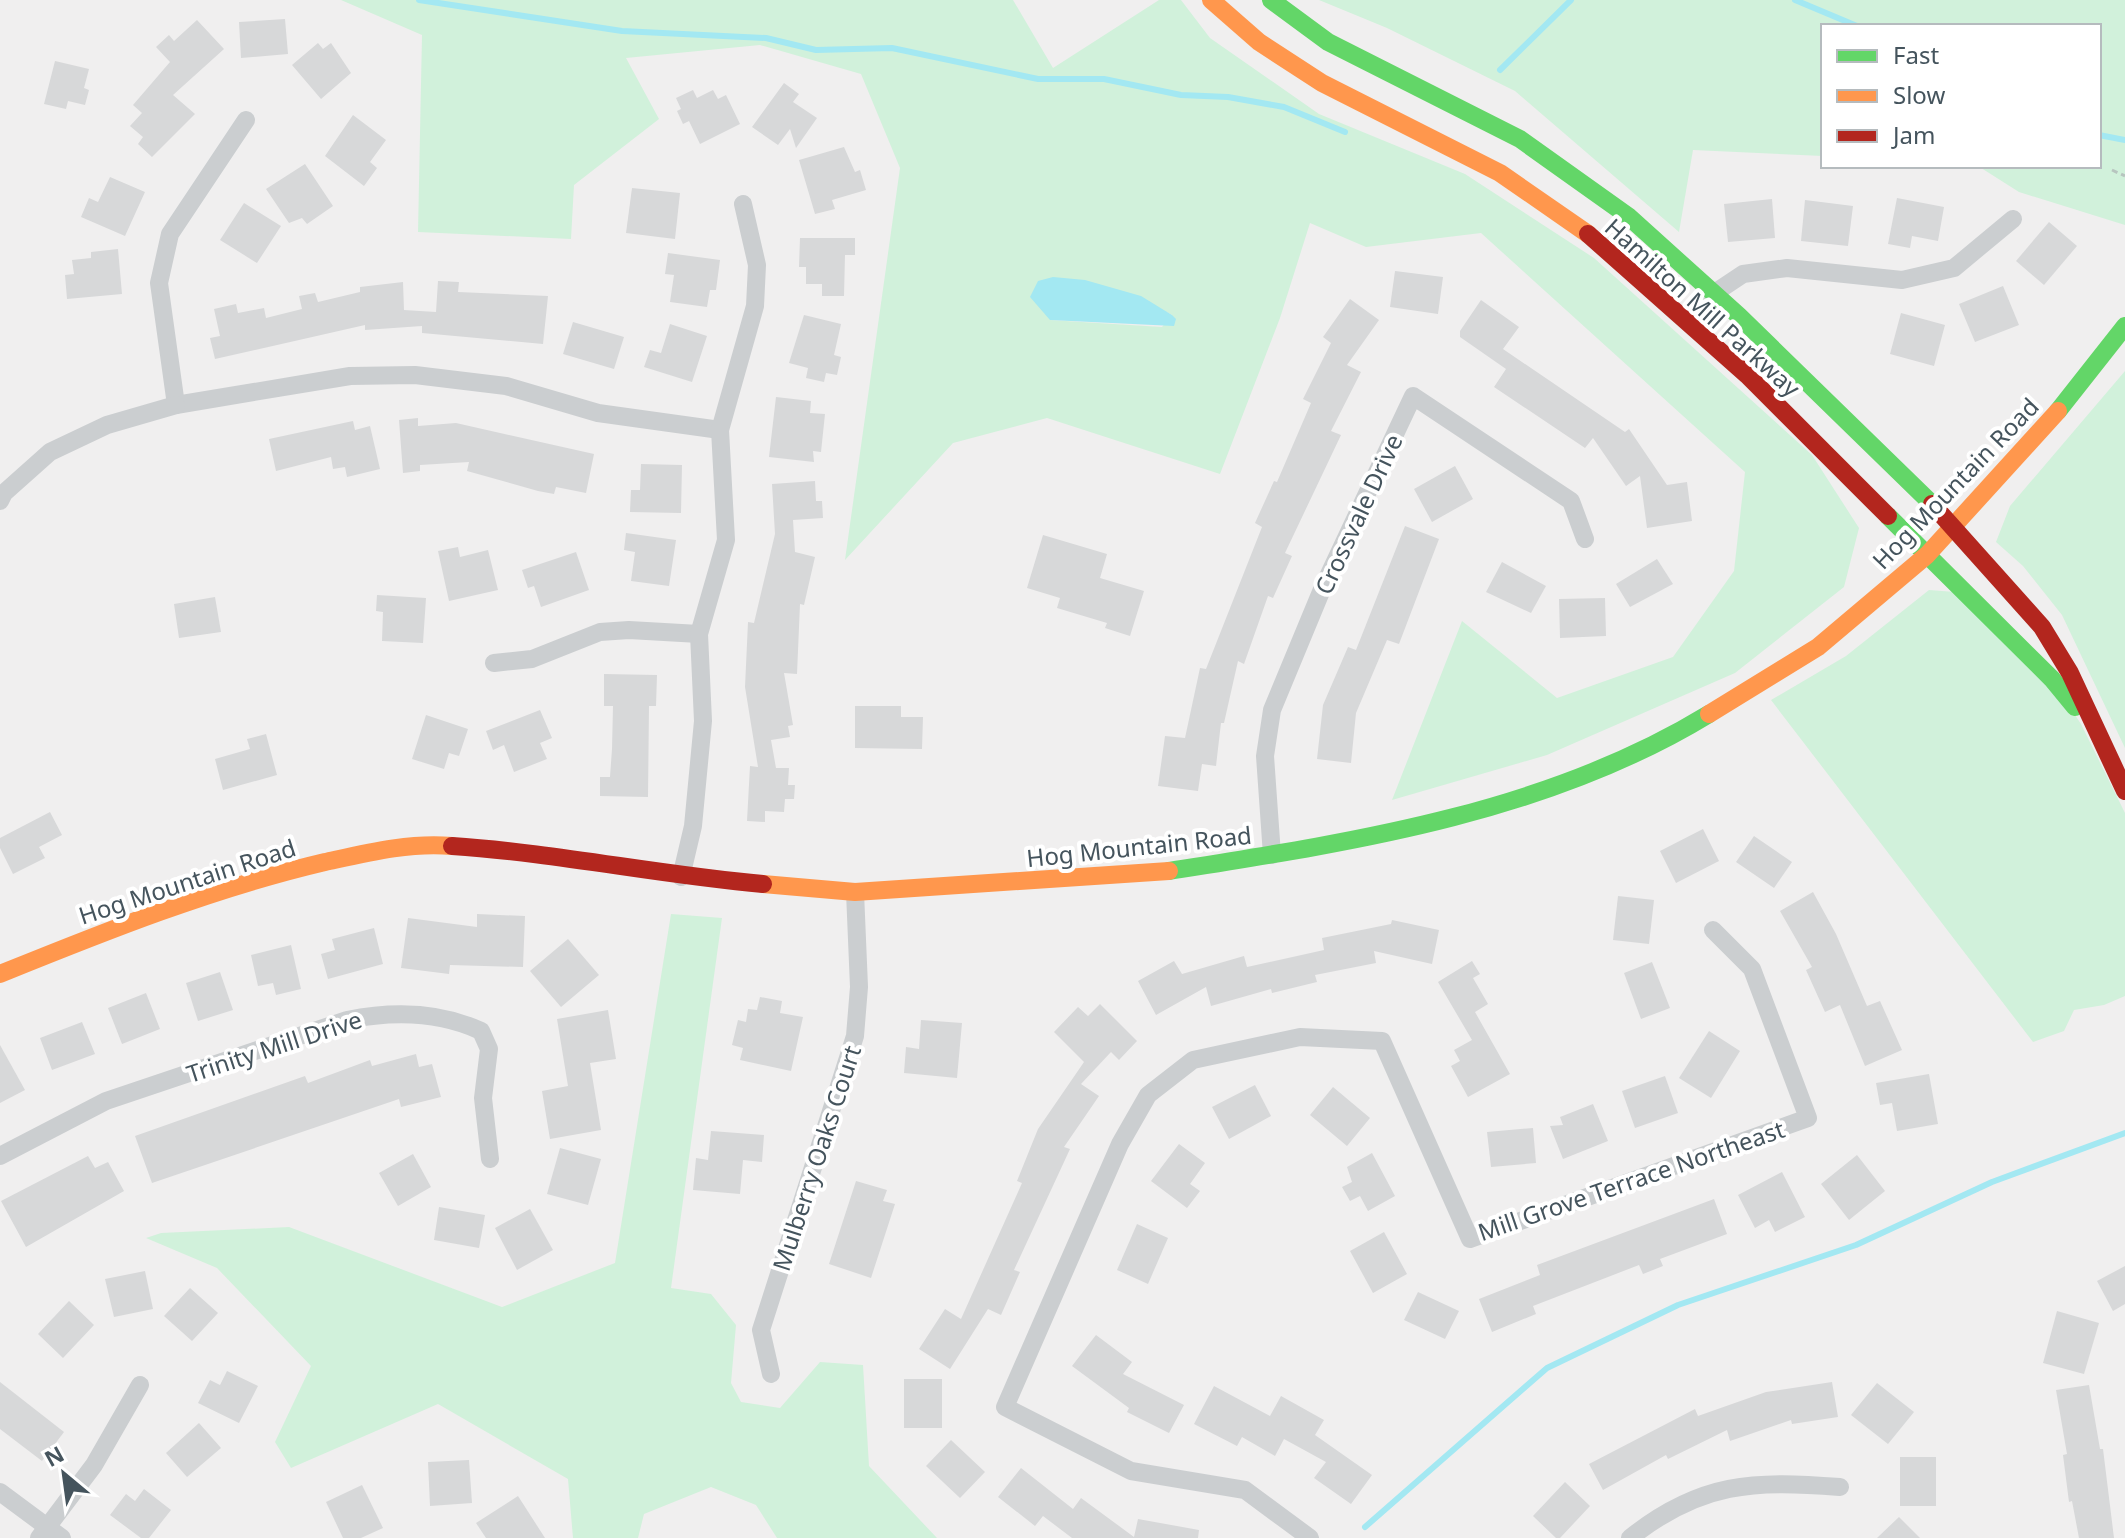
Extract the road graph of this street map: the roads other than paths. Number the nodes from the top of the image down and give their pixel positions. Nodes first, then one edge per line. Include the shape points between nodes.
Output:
1 (1211, 0) edge
2 (1271, 0) edge
3 (246, 120) dead end
4 (743, 204) dead end
5 (2013, 219) dead end
6 (1713, 294) junction
7 (1686, 320) junction
8 (2125, 326) edge
9 (176, 405) junction
10 (720, 430) junction
11 (1, 495) edge
12 (1954, 526) junction
13 (1585, 539) dead end
14 (1927, 555) junction
15 (699, 634) junction
16 (494, 663) dead end
17 (2097, 735) junction
18 (2125, 791) edge
19 (1272, 855) junction
20 (681, 877) junction
21 (855, 892) junction
22 (1713, 930) dead end
23 (0, 974) edge
24 (0, 1156) edge
25 (490, 1159) dead end
26 (771, 1374) dead end
27 (140, 1385) dead end
28 (1840, 1487) dead end
29 (0, 1492) edge
30 (49, 1535) edge
31 (1310, 1538) edge
32 (1630, 1538) edge

1 - 7 street, Hamilton Mill Parkway via 1259,42 1322,83 1500,173 1604,245
2 - 6 street, Hamilton Mill Parkway via 1328,42 1520,139 1628,216
3 - 9 street via 170,234 159,283
4 - 10 street via 757,265 755,306
5 - 6 street via 1954,268 1902,280 1787,268 1743,274
6 - 7 street
6 - 12 street, Hamilton Mill Parkway
7 - 14 street, Hamilton Mill Parkway
8 - 12 street, Hog Mountain Road via 2034,441
9 - 10 street via 350,376 415,375 506,386 628,419
9 - 11 street via 107,425 50,452
10 - 15 street via 726,540
12 - 14 street, Hog Mountain Road
12 - 17 street, Hamilton Mill Parkway via 2042,627 2070,673
13 - 19 street, Crossvale Drive via 1571,501 1413,396 1272,710 1265,756
14 - 17 street, Hamilton Mill Parkway via 2052,679
14 - 19 street, Hog Mountain Road via 1818,647 1663,742 1575,781 1441,821
15 - 16 street via 600,632 532,659
15 - 20 street via 703,721 693,826
17 - 18 street, Hamilton Mill Parkway
19 - 21 street, Hog Mountain Road via 1150,874
20 - 21 street, Hog Mountain Road
20 - 23 street, Hog Mountain Road via 514,850 417,846 360,854 266,876
21 - 26 street, Mulberry Oaks Court via 855,1036 761,1330
22 - 31 street, Mill Grove Terrace Northeast via 1752,969 1808,1118 1470,1239 1382,1041 1300,1037 1193,1060 1148,1095 1120,1144 1005,1407 1131,1471 1245,1490
24 - 25 street, Trinity Mill Drive via 106,1101 381,1013 418,1014 481,1031 489,1049 483,1098
27 - 30 street
28 - 32 street via 1773,1481 1716,1491 1655,1518
29 - 30 street

